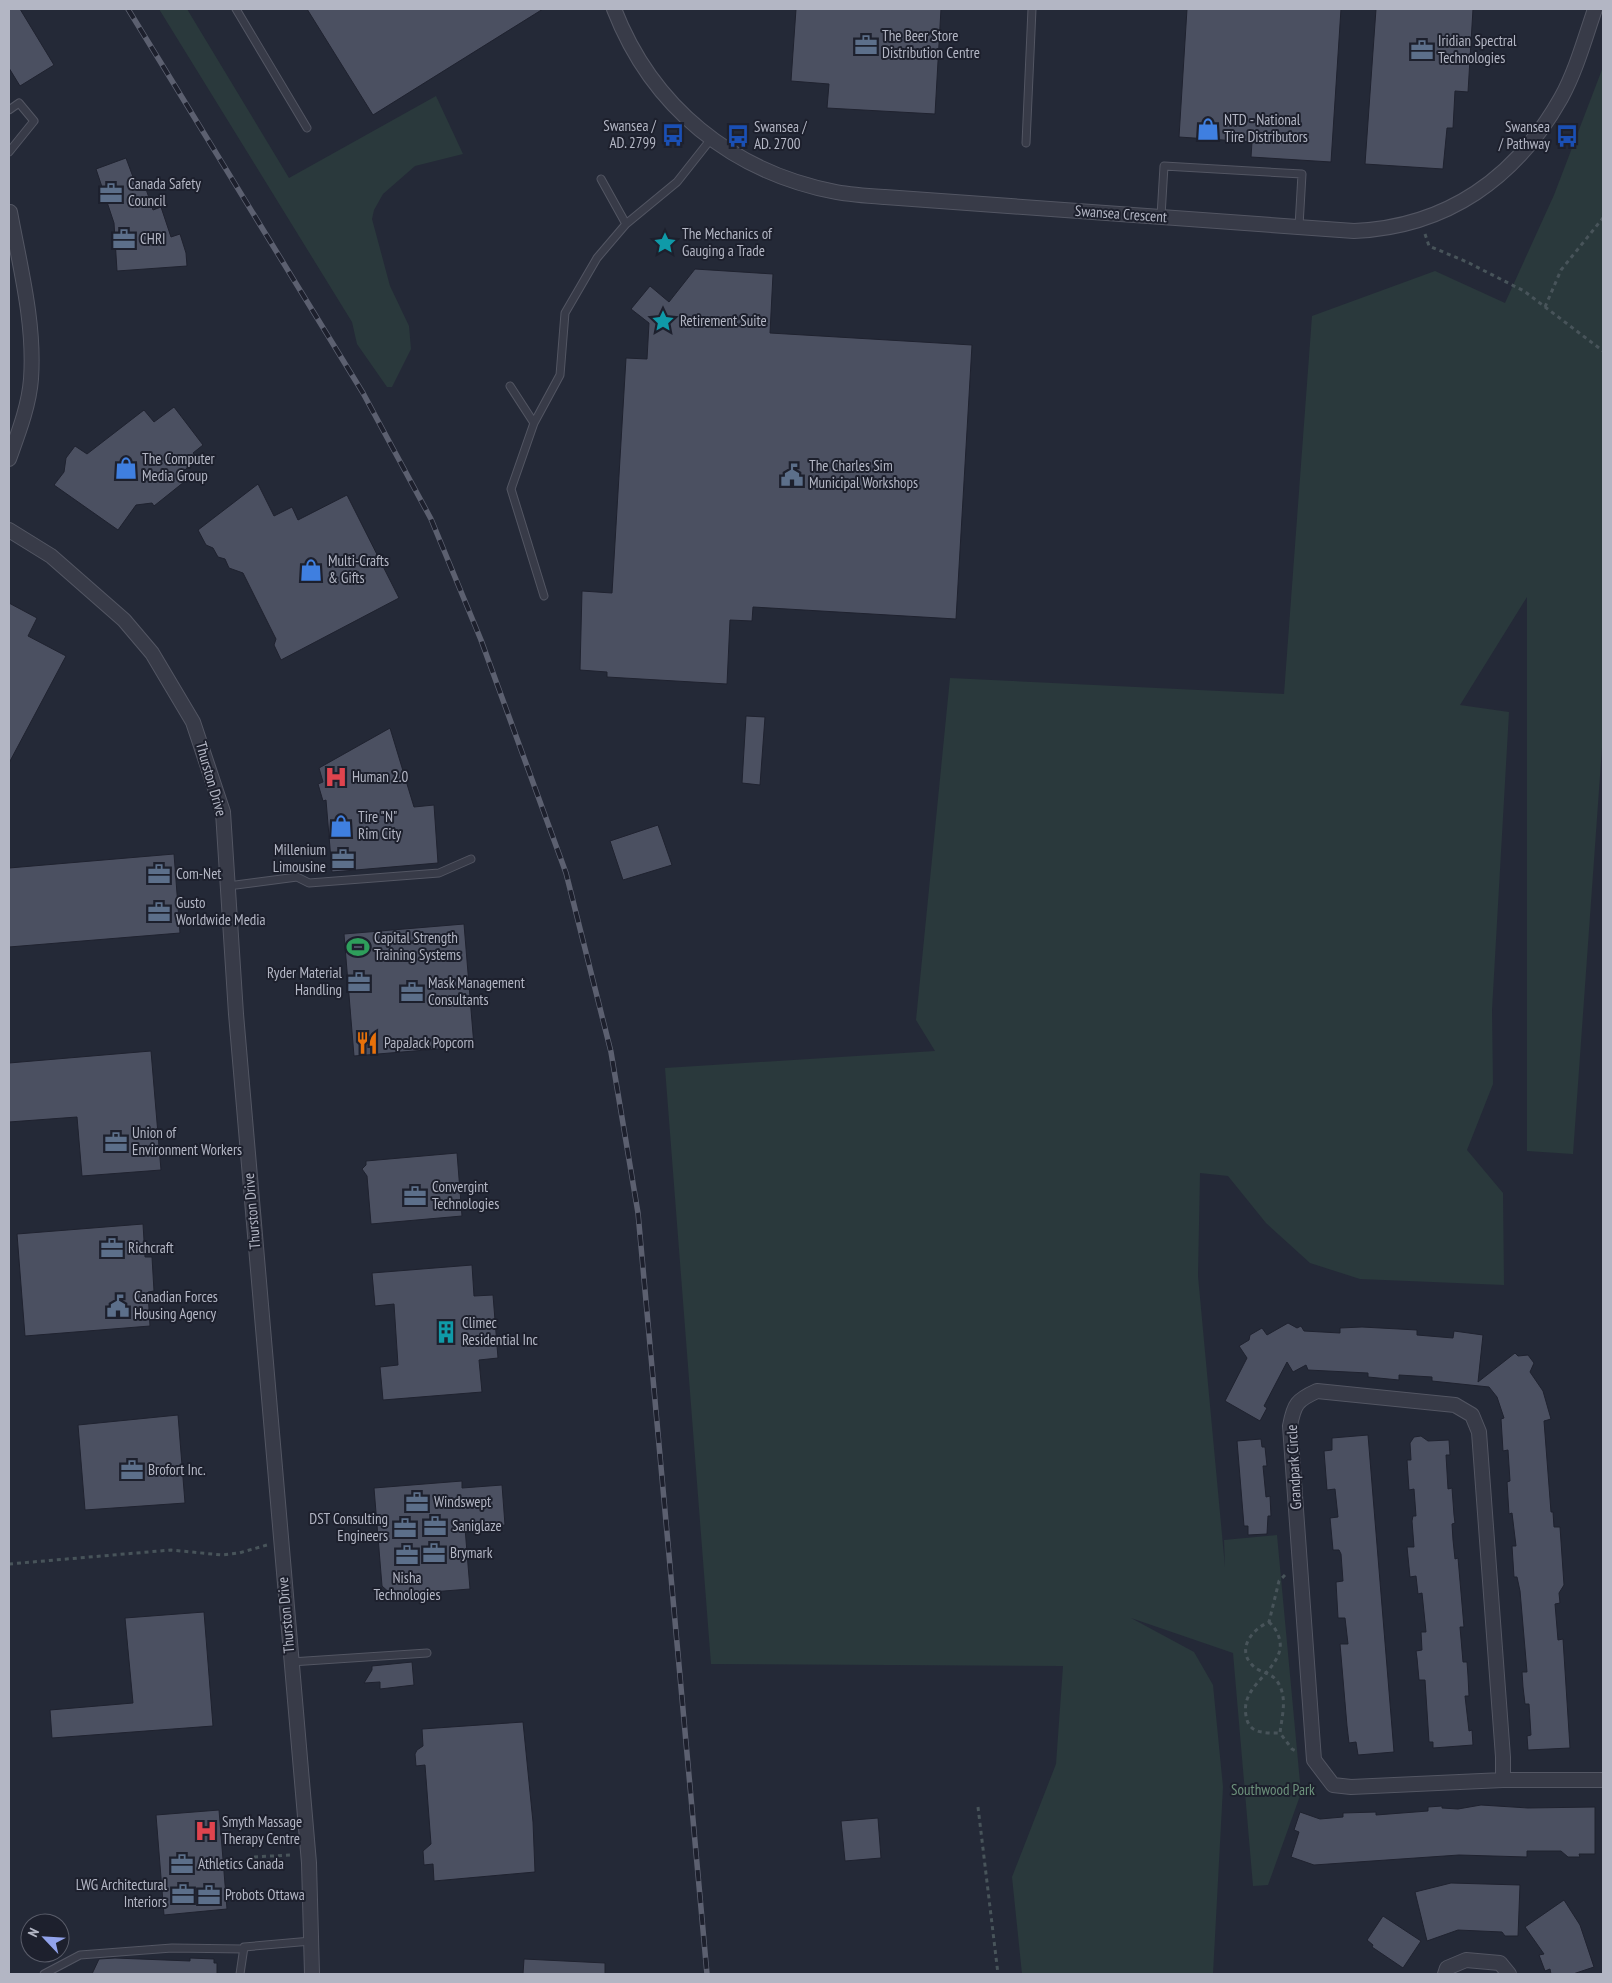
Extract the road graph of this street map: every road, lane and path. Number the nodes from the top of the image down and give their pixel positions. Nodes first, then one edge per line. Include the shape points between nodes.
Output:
1 (236, 9) edge
2 (614, 9) edge
3 (1032, 9) edge
4 (1595, 9) edge
5 (9, 110) edge
6 (307, 128) dead end
7 (711, 139) junction
8 (1026, 143) dead end
9 (9, 152) edge
10 (601, 179) dead end
11 (10, 212) dead end
12 (1161, 216) junction
13 (1603, 218) edge
14 (1420, 220) junction
15 (626, 224) junction
16 (1299, 226) junction
17 (1545, 307) junction
18 (1603, 350) edge
19 (510, 386) dead end
20 (534, 422) junction
21 (9, 459) edge
22 (9, 530) edge
23 (544, 596) dead end
24 (471, 859) dead end
25 (228, 886) junction
26 (280, 1542) junction
27 (9, 1564) edge
28 (1300, 1567) junction
29 (1269, 1622) junction
30 (427, 1652) dead end
31 (290, 1662) junction
32 (1268, 1674) junction
33 (1280, 1733) junction
34 (1314, 1760) junction
35 (1503, 1780) junction
36 (1603, 1780) edge
37 (978, 1807) dead end
38 (290, 1855) dead end
39 (254, 1857) dead end
40 (311, 1940) junction
41 (244, 1949) junction
42 (44, 1974) edge
43 (240, 1974) edge
44 (312, 1974) edge
45 (998, 1974) edge
46 (1445, 1974) edge
47 (1509, 1974) edge

1 - 6 lane
2 - 7 street, Swansea Crescent via 636,58 686,118
3 - 8 lane
4 - 14 street, Swansea Crescent via 1562,97 1510,167 1456,207
5 - 9 lane via 19,103 34,121
7 - 12 street, Swansea Crescent via 756,167 792,181 836,192
7 - 15 lane via 677,182
10 - 15 lane
11 - 21 street via 31,328 31,380
12 - 16 street, Swansea Crescent
12 - 16 lane via 1164,166 1302,174
13 - 17 path via 1561,270
14 - 16 street, Swansea Crescent via 1378,230
14 - 17 path via 1429,246 1524,291
15 - 20 lane via 597,258 565,313 560,375
17 - 18 path
19 - 20 lane
20 - 23 lane via 511,489
22 - 25 street, Thurston Drive via 51,556 124,620 152,653 194,722 223,812
24 - 25 lane via 439,873 309,883 297,877
25 - 26 street, Thurston Drive
26 - 27 path via 239,1554 171,1550
26 - 31 street, Thurston Drive
28 - 29 path via 1279,1581
28 - 34 street, Grandpark Circle
28 - 35 street, Grandpark Circle via 1290,1426 1293,1407 1303,1397 1318,1391 1455,1405 1472,1415 1479,1432 1504,1757
29 - 32 path via 1276,1629 1280,1651
29 - 32 path via 1253,1631 1247,1641 1247,1656 1256,1668
30 - 31 lane
31 - 40 street, Thurston Drive via 309,1862
32 - 33 path via 1276,1680 1282,1693 1284,1707
32 - 33 path via 1259,1679 1251,1691 1245,1712 1248,1726 1253,1730
33 - 34 path via 1292,1748
34 - 35 street via 1334,1785 1351,1787
35 - 36 street
37 - 45 path
38 - 39 path
40 - 41 lane
40 - 44 street, Thurston Drive
41 - 42 lane via 172,1948 80,1955
41 - 43 lane
46 - 47 street via 1447,1968 1466,1960 1500,1963

